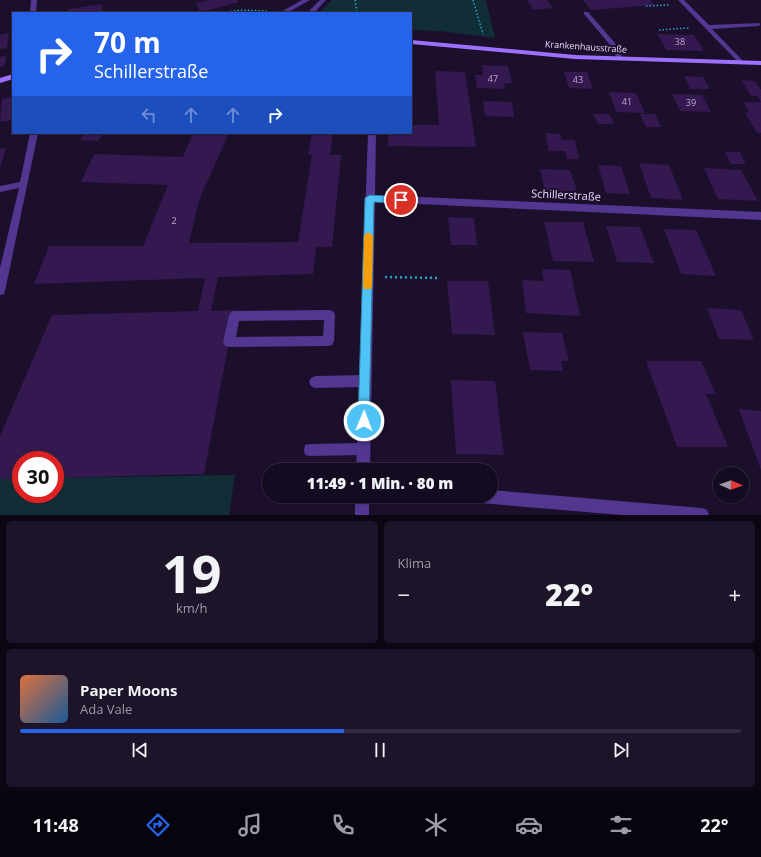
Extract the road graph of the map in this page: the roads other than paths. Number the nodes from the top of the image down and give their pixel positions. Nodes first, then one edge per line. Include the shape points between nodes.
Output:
1 (34, 0) edge
2 (307, 0) edge
3 (323, 0) edge
4 (681, 0) edge
5 (33, 12) edge
6 (284, 12) edge
7 (311, 12) edge
8 (586, 13) dead end
9 (758, 24) dead end
10 (707, 27) junction
11 (412, 42) edge
12 (620, 59) junction
13 (742, 63) junction
14 (761, 63) edge
15 (12, 76) edge
16 (0, 81) edge
17 (34, 134) edge
18 (372, 134) edge
19 (24, 184) junction
20 (0, 189) edge
21 (370, 198) junction
22 (761, 216) edge
23 (0, 291) edge
24 (330, 315) joint
25 (365, 381) junction
26 (315, 382) dead end
27 (364, 449) junction
28 (310, 450) dead end
29 (363, 463) edge
30 (498, 498) edge
31 (362, 503) edge
32 (362, 515) edge
33 (702, 515) edge

1 - 5 street
2 - 6 street
3 - 7 street
4 - 10 street
8 - 12 street via 613,44
9 - 10 street
10 - 13 street
11 - 12 street, Krankenhausstraße
12 - 13 street, Krankenhausstraße
13 - 14 street, Krankenhausstraße
15 - 16 street
17 - 19 street
18 - 21 street
19 - 20 street
19 - 23 street
21 - 22 street, Schillerstraße
21 - 25 street
24 - 24 street via 234,316 229,342 328,341
25 - 26 street
25 - 27 street
27 - 28 street
27 - 29 street
30 - 33 street
31 - 32 street

